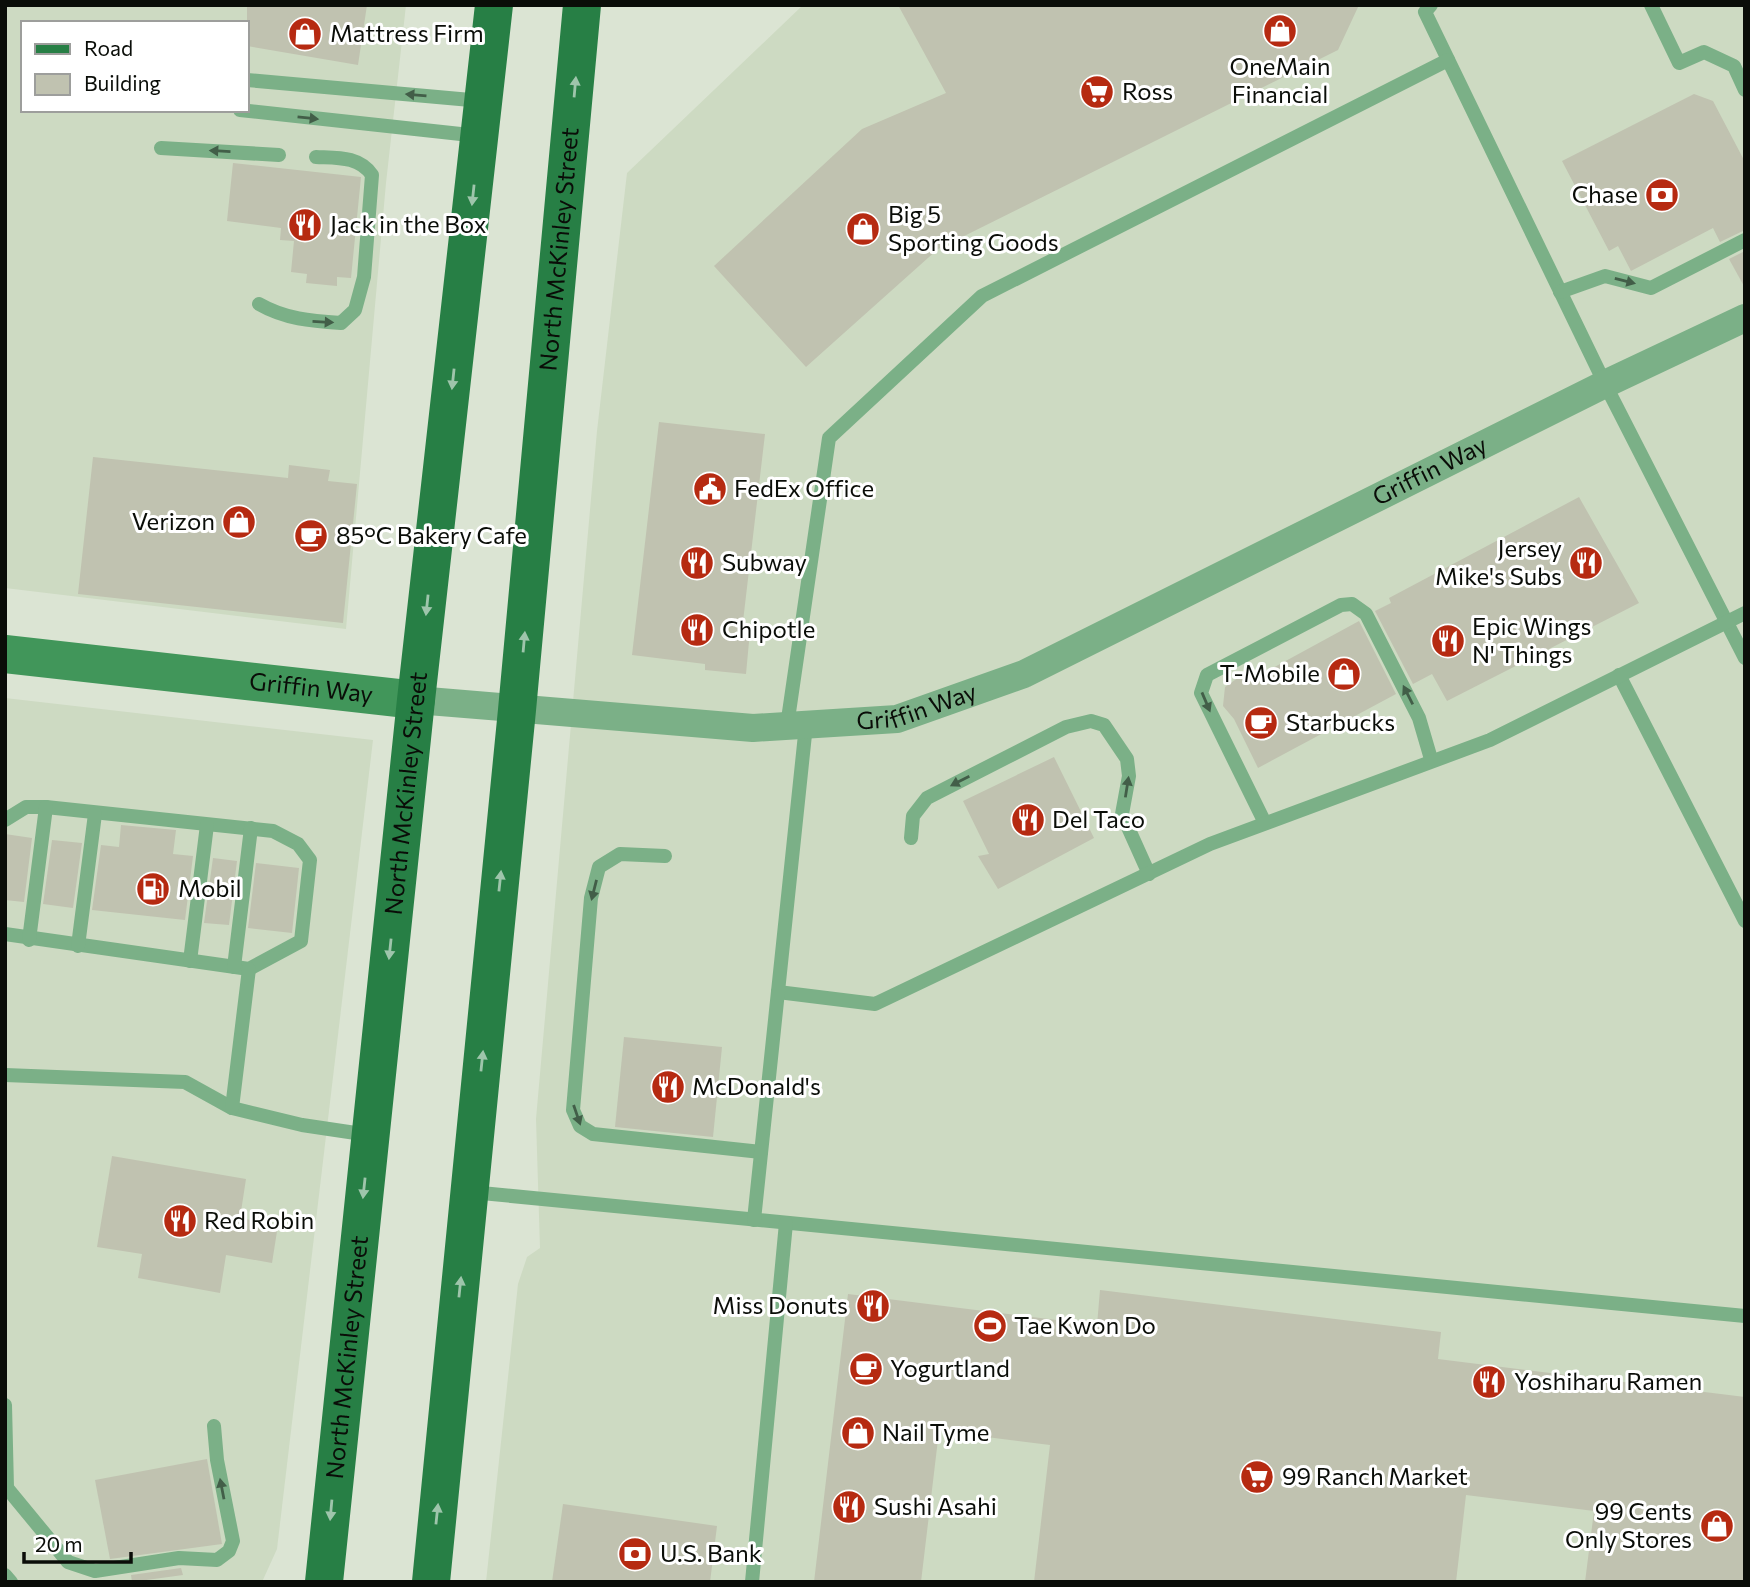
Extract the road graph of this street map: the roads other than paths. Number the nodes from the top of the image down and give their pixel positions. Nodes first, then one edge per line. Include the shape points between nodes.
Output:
1 (494, 5) edge
2 (582, 5) edge
3 (1431, 5) edge
4 (1651, 5) edge
5 (1448, 60) junction
6 (248, 80) edge
7 (1745, 90) edge
8 (248, 110) edge
9 (482, 119) junction
10 (161, 148) dead end
11 (279, 155) dead end
12 (316, 157) dead end
13 (1745, 240) edge
14 (1560, 292) junction
15 (259, 303) dead end
16 (1745, 318) edge
17 (1605, 384) junction
18 (1745, 613) edge
19 (1726, 622) junction
20 (5, 654) edge
21 (1745, 658) edge
22 (1619, 675) junction
23 (416, 700) junction
24 (517, 710) junction
25 (796, 725) junction
26 (1431, 759) junction
27 (46, 807) junction
28 (95, 814) junction
29 (5, 820) edge
30 (1265, 823) junction
31 (207, 825) junction
32 (251, 828) junction
33 (911, 838) dead end
34 (665, 856) dead end
35 (1149, 874) junction
36 (1745, 921) edge
37 (5, 934) edge
38 (29, 940) junction
39 (78, 946) junction
40 (190, 961) junction
41 (241, 968) junction
42 (778, 992) junction
43 (5, 1075) edge
44 (232, 1108) junction
45 (369, 1135) junction
46 (761, 1152) junction
47 (469, 1192) junction
48 (754, 1220) junction
49 (786, 1223) junction
50 (1745, 1316) edge
51 (5, 1405) edge
52 (214, 1426) dead end
53 (5, 1575) edge
54 (11, 1582) edge
55 (324, 1582) edge
56 (431, 1582) edge
57 (752, 1582) edge

1 - 9 main road, North McKinley Street
24 -> 2 main road, North McKinley Street
3 - 5 lane via 1424,12
4 - 7 lane via 1679,62 1704,52 1734,66
5 - 14 lane
5 - 25 lane via 982,296 829,438
9 -> 6 lane
8 -> 9 lane
9 -> 23 main road, North McKinley Street
11 -> 10 lane
15 -> 12 lane via 275,314 305,321 341,323 355,310 363,277 372,175 366,166 348,158
14 -> 13 lane via 1605,276 1651,288
14 - 17 lane
16 - 17 street, Griffin Way
17 - 19 lane
17 - 25 street, Griffin Way via 1024,674 897,719
18 - 19 lane
19 - 21 lane
19 - 22 lane
20 - 23 street, Griffin Way
22 - 26 lane via 1490,740
22 - 36 lane
23 - 24 street, Griffin Way
23 -> 45 main road, North McKinley Street
24 - 25 street, Griffin Way via 753,728
47 -> 24 main road, North McKinley Street
25 - 42 lane
26 - 30 lane
26 -> 30 lane via 1419,718 1366,614 1352,604 1341,605 1207,675 1202,684 1201,693
27 - 28 lane
27 - 29 lane via 26,807
27 - 38 lane
28 - 31 lane
28 - 39 lane
30 - 35 lane
31 - 32 lane
31 - 40 lane
32 - 41 lane
32 - 41 lane via 272,831 298,844 310,860 301,941
35 -> 33 lane via 1122,814 1129,776 1127,759 1104,726 1091,721 1066,727 927,798 913,816
34 -> 46 lane via 620,854 600,867 591,898 573,1110 580,1126 593,1134
35 - 42 lane via 875,1004
37 - 38 lane
38 - 39 lane
39 - 40 lane
40 - 41 lane
41 - 44 lane
42 - 46 lane
43 - 44 lane via 186,1082
44 - 45 lane
45 -> 55 main road, North McKinley Street
46 - 48 lane
47 - 48 lane
56 -> 47 main road, North McKinley Street
48 - 49 lane
49 - 50 lane
49 - 57 lane
51 -> 52 lane via 7,1488 68,1562 95,1571 179,1558 217,1560 229,1551 233,1541 216,1460
53 - 54 lane

